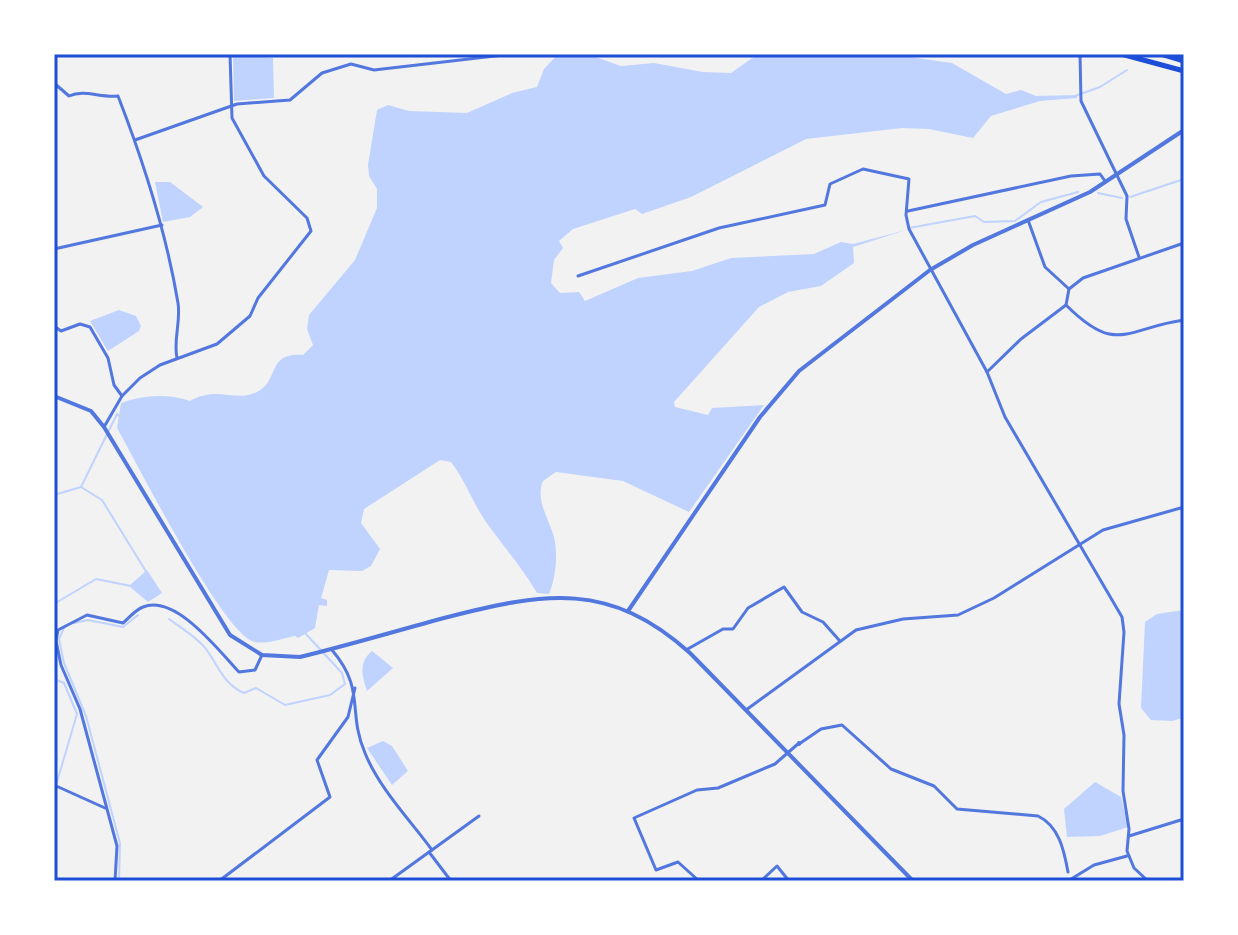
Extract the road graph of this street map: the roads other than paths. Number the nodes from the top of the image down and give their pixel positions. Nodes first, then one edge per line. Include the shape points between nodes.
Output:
1 (230, 54) edge
2 (513, 54) edge
3 (1080, 54) edge
4 (1121, 54) edge
5 (1161, 54) edge
6 (1184, 61) edge
7 (1184, 71) edge
8 (54, 83) edge
9 (231, 107) junction
10 (1184, 130) edge
11 (135, 140) junction
12 (1118, 174) junction
13 (1106, 182) junction
14 (908, 211) junction
15 (1028, 220) junction
16 (162, 225) junction
17 (1184, 243) edge
18 (54, 249) edge
19 (1139, 257) junction
20 (930, 270) junction
21 (578, 276) dead end
22 (1069, 289) junction
23 (1066, 305) junction
24 (1184, 320) edge
25 (54, 326) edge
26 (177, 358) junction
27 (987, 372) junction
28 (54, 396) edge
29 (122, 396) junction
30 (107, 430) junction
31 (1184, 507) edge
32 (1080, 541) junction
33 (628, 611) junction
34 (839, 640) junction
35 (330, 650) junction
36 (686, 650) junction
37 (262, 655) junction
38 (355, 688) junction
39 (745, 710) junction
40 (788, 752) junction
41 (55, 785) edge
42 (105, 808) junction
43 (479, 816) dead end
44 (1184, 819) edge
45 (1129, 836) junction
46 (430, 851) junction
47 (1128, 855) junction
48 (1068, 872) dead end
49 (115, 881) edge
50 (219, 881) edge
51 (389, 881) edge
52 (451, 881) edge
53 (699, 881) edge
54 (761, 881) edge
55 (789, 881) edge
56 (913, 881) edge
57 (1068, 881) edge
58 (1148, 881) edge

1 - 9 street
2 - 9 street via 374,70 351,64 322,73 290,100
3 - 12 street via 1080,96
4 - 7 highway
5 - 6 highway
8 - 11 street via 69,96 79,91 100,98 118,96
9 - 11 street
9 - 26 street via 264,176 307,218 311,231 250,316 217,344
10 - 12 street
11 - 16 street
12 - 13 street
12 - 19 street
13 - 14 street via 1100,174 1071,176
13 - 15 street
14 - 20 street via 909,228
14 - 21 street via 909,179 863,169 830,184 825,205 719,228
15 - 20 street
15 - 22 street via 1045,267
16 - 18 street
16 - 26 street via 178,303
17 - 19 street
19 - 22 street via 1083,278
20 - 27 street
20 - 33 street via 781,390
22 - 23 street
23 - 24 street via 1090,326 1111,334 1135,334
23 - 27 street
25 - 29 street via 61,331 80,324 90,327
26 - 29 street via 152,369
27 - 32 street via 1005,417
28 - 30 street via 91,411
29 - 30 street
30 - 37 street via 222,626 239,644
31 - 32 street
32 - 34 street via 976,608 944,618 875,624
32 - 45 street via 1122,617 1119,704
33 - 35 street via 584,599 523,598
33 - 36 street
34 - 36 street via 823,622 802,612 784,587 748,608 733,629 723,629
34 - 39 street
35 - 37 street via 285,659
35 - 38 street via 347,668
36 - 39 street
37 - 42 street via 255,670 239,672 210,638 163,606 139,608 123,623 87,615 60,627 57,648 80,709
38 - 46 street via 358,732 368,761
38 - 50 street via 348,717 317,760 330,797
39 - 40 street
40 - 48 street via 821,729 842,725 891,769 934,786 957,809 1047,821 1057,833
40 - 53 street via 775,764 634,818 656,870 678,862
40 - 56 street
41 - 42 street
42 - 49 street via 117,846
43 - 46 street
44 - 45 street
45 - 47 street
46 - 51 street
46 - 52 street
47 - 57 street via 1094,865
47 - 58 street
54 - 55 street via 777,866

